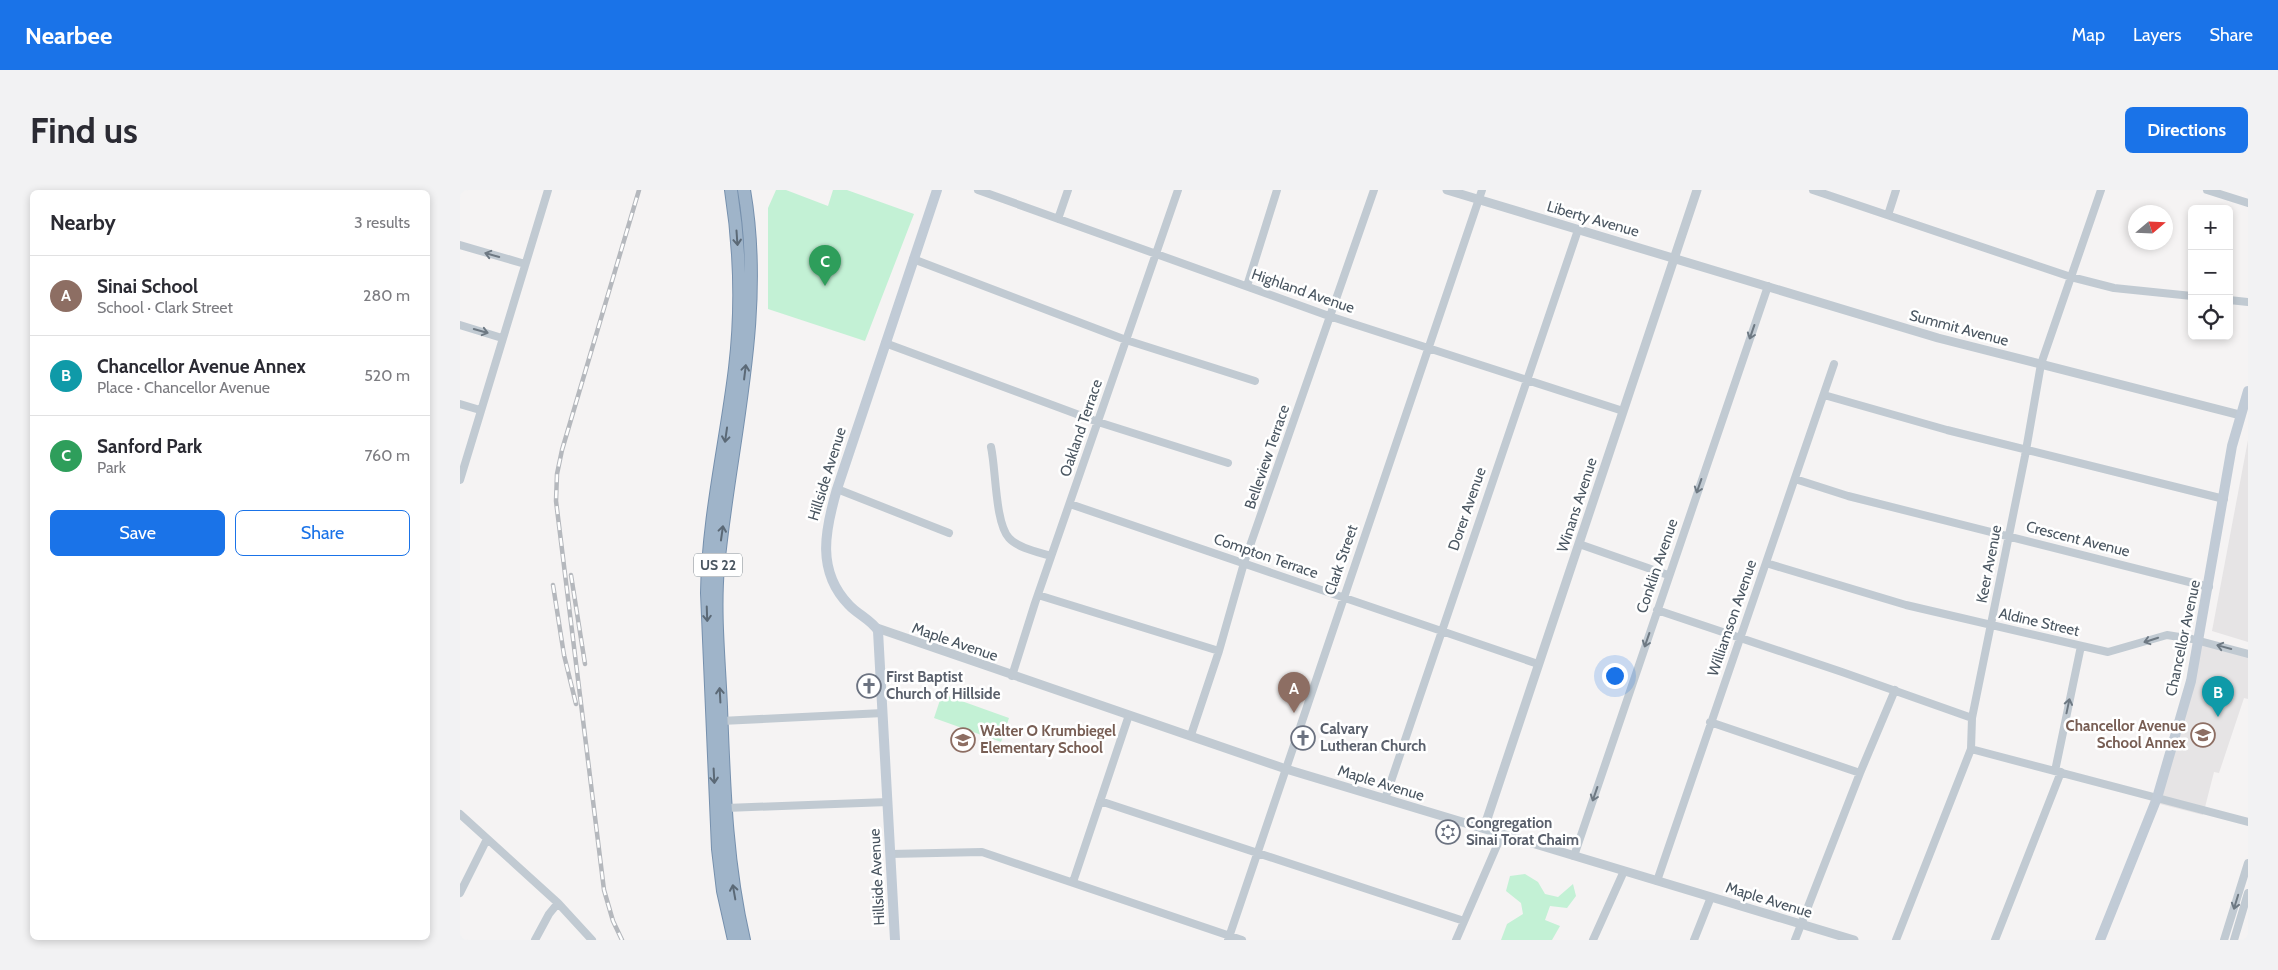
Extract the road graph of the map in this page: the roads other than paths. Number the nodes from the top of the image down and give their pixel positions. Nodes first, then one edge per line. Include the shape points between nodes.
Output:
1 (548, 190) edge
2 (731, 190) edge
3 (744, 190) edge
4 (937, 190) edge
5 (978, 190) edge
6 (1068, 190) edge
7 (1178, 190) edge
8 (1277, 190) edge
9 (1374, 190) edge
10 (1447, 190) edge
11 (1482, 190) edge
12 (1697, 190) edge
13 (1813, 190) edge
14 (1896, 190) edge
15 (2101, 190) edge
16 (2207, 190) edge
17 (1479, 199) junction
18 (2248, 203) edge
19 (1888, 215) junction
20 (1058, 219) junction
21 (1578, 230) junction
22 (460, 245) edge
23 (1156, 254) junction
24 (1674, 257) junction
25 (913, 259) junction
26 (525, 264) junction
27 (2071, 277) junction
28 (1247, 286) junction
29 (1768, 286) junction
30 (2188, 296) edge
31 (2233, 300) edge
32 (2248, 302) edge
33 (1329, 316) junction
34 (460, 325) edge
35 (502, 338) junction
36 (1126, 340) junction
37 (885, 343) junction
38 (1429, 348) junction
39 (1834, 364) dead end
40 (2041, 364) junction
41 (1526, 380) junction
42 (1255, 382) dead end
43 (2248, 391) edge
44 (1824, 395) junction
45 (460, 404) edge
46 (480, 410) junction
47 (1622, 411) junction
48 (2240, 415) junction
49 (1098, 422) junction
50 (991, 447) dead end
51 (2026, 448) junction
52 (1228, 463) dead end
53 (1795, 479) junction
54 (460, 480) edge
55 (837, 489) junction
56 (2224, 499) junction
57 (1070, 504) junction
58 (949, 533) dead end
59 (2009, 536) junction
60 (1578, 544) junction
61 (1051, 556) junction
62 (1244, 563) junction
63 (1766, 563) junction
64 (1668, 575) junction
65 (2209, 587) junction
66 (1038, 595) junction
67 (1343, 597) junction
68 (1657, 610) junction
69 (1992, 625) junction
70 (877, 628) junction
71 (1440, 630) junction
72 (1740, 639) junction
73 (2199, 640) junction
74 (2081, 646) junction
75 (1219, 650) junction
76 (2248, 654) edge
77 (1538, 664) junction
78 (1012, 676) junction
79 (1895, 690) junction
80 (883, 713) junction
81 (1129, 715) junction
82 (1972, 718) junction
83 (722, 721) junction
84 (1710, 722) junction
85 (1192, 735) junction
86 (1971, 749) junction
87 (1286, 769) junction
88 (2058, 771) junction
89 (1860, 773) junction
90 (2157, 798) junction
91 (1384, 799) junction
92 (1100, 800) junction
93 (888, 802) junction
94 (726, 808) junction
95 (460, 814) edge
96 (2248, 822) edge
97 (1484, 828) junction
98 (1502, 834) junction
99 (487, 839) junction
100 (1258, 853) junction
101 (890, 854) junction
102 (1574, 856) junction
103 (2248, 863) edge
104 (1624, 871) junction
105 (1657, 881) junction
106 (1073, 882) junction
107 (460, 893) edge
108 (2248, 893) edge
109 (1711, 897) junction
110 (558, 902) junction
111 (1464, 921) junction
112 (1801, 924) junction
113 (2227, 930) junction
114 (2235, 936) edge
115 (1229, 938) edge
116 (535, 940) edge
117 (592, 940) edge
118 (734, 940) edge
119 (744, 940) edge
120 (895, 940) edge
121 (1242, 940) edge
122 (1456, 940) edge
123 (1593, 940) edge
124 (1694, 940) edge
125 (1795, 940) edge
126 (1854, 940) edge
127 (1896, 940) edge
128 (1994, 940) edge
129 (2100, 940) edge
130 (2224, 940) edge

1 - 26 street
2 -> 118 highway, US 22 via 738,270 738,333 710,551 706,608 718,849
83 -> 3 highway, US 22 via 718,569 752,290
4 - 25 main road, Hillside Avenue
5 - 20 street, Highland Avenue
6 - 20 street
7 - 23 street, Oakland Terrace
8 - 28 street
9 - 33 street, Belleview Terrace
10 - 17 street, Liberty Avenue
11 - 17 street, Clark Street
12 - 24 street, Winans Avenue
13 - 19 street
14 - 19 street
15 - 27 street, Keer Avenue
16 - 18 street
17 - 21 street, Liberty Avenue
17 - 38 street, Clark Street
19 - 27 street
20 - 23 street, Highland Avenue
21 - 24 street, Liberty Avenue
21 - 41 street, Dorer Avenue
26 -> 22 street
23 - 28 street, Highland Avenue
23 - 36 street, Oakland Terrace
24 - 29 street, Summit Avenue
24 - 47 street, Winans Avenue
25 - 36 street
25 - 37 main road, Hillside Avenue
26 - 35 street
27 - 30 street via 2114,288
27 - 40 street, Keer Avenue
28 - 33 street, Highland Avenue
29 - 40 street, Summit Avenue via 1938,338
29 -> 64 street, Conklin Avenue
31 - 32 street
33 - 38 street, Highland Avenue
33 - 62 street, Belleview Terrace via 1318,356
34 -> 35 street
35 - 46 street
36 - 42 street
36 - 49 street, Oakland Terrace
37 - 49 street
37 - 55 main road, Hillside Avenue
38 - 41 street, Highland Avenue
38 - 67 street, Clark Street
39 - 44 street, Williamson Avenue
40 - 48 street, Summit Avenue
40 - 51 street, Keer Avenue
41 - 47 street, Highland Avenue
41 - 71 street, Dorer Avenue
43 - 48 main road, Chancellor Avenue
44 - 51 street via 1947,430
44 - 53 street, Williamson Avenue
45 - 46 street
46 - 54 street
47 - 60 street, Winans Avenue
48 - 56 main road, Chancellor Avenue
49 - 52 street
49 - 57 street, Oakland Terrace
50 - 61 street via 1004,530 1009,539 1019,545
51 - 56 street
51 - 59 street, Keer Avenue
53 - 59 street, Crescent Avenue via 1848,496
53 - 63 street, Williamson Avenue
55 - 58 street
55 - 70 main road, Hillside Avenue via 825,539 829,572 846,601
56 - 65 main road, Chancellor Avenue
57 - 61 street, Oakland Terrace
57 - 62 street, Compton Terrace
59 - 65 street, Crescent Avenue
59 - 69 street, Keer Avenue
60 - 64 street
60 - 77 street, Winans Avenue
61 - 66 street, Oakland Terrace
62 - 67 street, Compton Terrace
62 - 75 street, Belleview Terrace
63 - 69 street, Aldine Street via 1906,605
63 - 72 street, Williamson Avenue
64 - 68 street, Conklin Avenue
65 - 73 main road, Chancellor Avenue
66 - 75 street
66 - 78 street, Oakland Terrace
67 - 71 street, Compton Terrace
67 - 87 street, Clark Street
68 - 72 street
68 -> 102 street, Conklin Avenue
69 - 74 street, Aldine Street
69 - 82 street, Keer Avenue
70 - 78 street, Maple Avenue
70 - 80 main road, Hillside Avenue
71 - 77 street, Compton Terrace
71 - 91 street, Dorer Avenue
72 - 79 street
72 - 84 street, Williamson Avenue
73 -> 74 street, Aldine Street via 2167,635 2108,652
76 -> 73 street, Aldine Street
73 - 90 main road, Chancellor Avenue via 2191,682
88 -> 74 street
75 - 85 street, Belleview Terrace
77 - 97 street, Winans Avenue
78 - 81 street, Maple Avenue
79 - 82 street
79 - 89 street
80 - 83 street
80 - 93 main road, Hillside Avenue
81 - 85 street, Maple Avenue
81 - 92 street
82 - 86 street, Keer Avenue
83 - 94 highway, US 22
84 - 89 street
84 - 105 street, Williamson Avenue
85 - 87 street, Maple Avenue
86 - 88 street
86 - 127 street, Keer Avenue
87 - 91 street, Maple Avenue
87 - 100 street, Clark Street
88 - 90 street
88 - 128 street
89 - 112 street
90 - 96 street
90 - 129 main road, Chancellor Avenue
91 - 97 street, Maple Avenue
92 - 100 street
92 - 106 street
93 - 94 street
93 - 101 main road, Hillside Avenue
119 -> 94 highway, US 22 via 732,880
95 - 99 street
97 - 98 street, Maple Avenue
98 - 102 street, Maple Avenue
98 - 111 street
99 - 107 street
99 - 110 street
100 - 111 street
100 - 115 street, Clark Street
101 - 106 street via 977,851
101 - 120 main road, Hillside Avenue
102 - 104 street, Maple Avenue
103 -> 113 street
104 - 105 street, Maple Avenue
104 - 123 street
105 - 109 street, Maple Avenue
106 - 115 street
108 - 114 street
109 - 112 street, Maple Avenue
109 - 124 street
110 - 116 street
110 - 117 street
111 - 122 street
112 - 125 street
112 - 126 street, Maple Avenue
113 - 114 street
113 - 130 street
115 - 121 street

